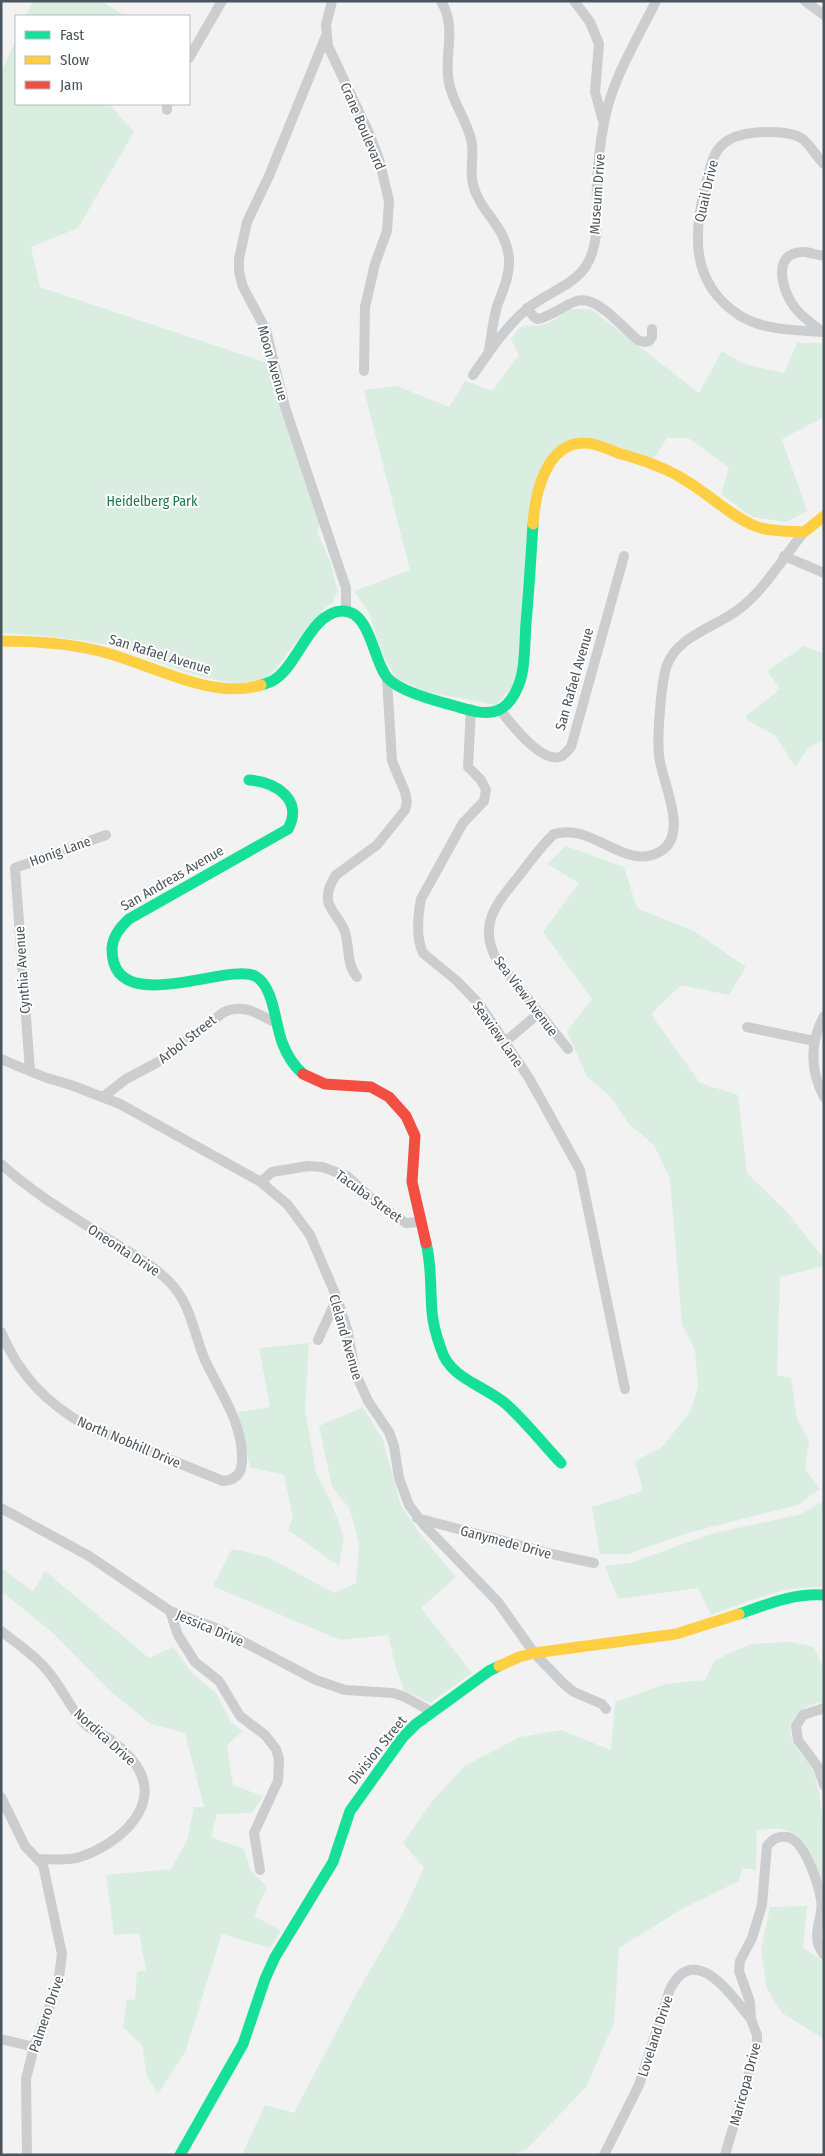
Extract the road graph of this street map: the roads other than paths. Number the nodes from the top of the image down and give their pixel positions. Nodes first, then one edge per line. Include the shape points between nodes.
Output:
1 (222, 1) edge
2 (332, 1) edge
3 (441, 1) edge
4 (574, 1) edge
5 (656, 1) edge
6 (805, 1) edge
7 (824, 15) edge
8 (326, 36) junction
9 (190, 56) edge
10 (604, 122) junction
11 (824, 164) edge
12 (824, 256) edge
13 (527, 308) junction
14 (652, 329) dead end
15 (824, 332) edge
16 (489, 352) junction
17 (364, 371) dead end
18 (473, 375) dead end
19 (824, 516) edge
20 (804, 532) junction
21 (624, 556) dead end
22 (784, 556) junction
23 (824, 573) edge
24 (346, 611) junction
25 (1, 641) edge
26 (387, 679) junction
27 (471, 709) junction
28 (499, 709) junction
29 (249, 780) dead end
30 (106, 835) dead end
31 (14, 868) joint
32 (357, 977) dead end
33 (538, 1014) junction
34 (824, 1016) edge
35 (276, 1023) junction
36 (747, 1027) dead end
37 (814, 1041) junction
38 (505, 1042) junction
39 (568, 1049) dead end
40 (1, 1059) edge
41 (30, 1071) junction
42 (103, 1097) junction
43 (824, 1097) edge
44 (1, 1164) edge
45 (261, 1182) junction
46 (422, 1222) junction
47 (337, 1298) junction
48 (1, 1332) edge
49 (318, 1340) dead end
50 (625, 1389) dead end
51 (561, 1462) dead end
52 (235, 1478) joint
53 (1, 1508) edge
54 (418, 1518) junction
55 (594, 1563) dead end
56 (824, 1595) edge
57 (170, 1611) junction
58 (1, 1631) edge
59 (534, 1652) junction
60 (824, 1708) edge
61 (606, 1709) dead end
62 (432, 1712) junction
63 (824, 1785) edge
64 (1, 1797) edge
65 (38, 1859) junction
66 (260, 1870) dead end
67 (823, 1900) edge
68 (824, 1955) edge
69 (751, 2019) junction
70 (1, 2039) edge
71 (34, 2047) junction
72 (27, 2155) edge
73 (180, 2155) edge
74 (604, 2155) edge
75 (725, 2155) edge

1 - 9 street
2 - 8 street, Crane Boulevard
3 - 16 street via 450,25 449,81 452,95 472,141 473,186 504,237 509,259 508,273 492,325
4 - 10 street via 590,22 599,44 595,92
5 - 10 street, Museum Drive via 615,86
6 - 7 street
8 - 17 street, Crane Boulevard via 330,52 379,159 389,201 387,230 370,279 365,307
8 - 24 street, Moon Avenue via 248,222 239,266 242,283 266,330 286,407 346,588
10 - 13 street, Museum Drive via 597,227 591,255 579,274
11 - 15 street, Quail Drive via 803,139 793,135 773,132 731,138 716,152 712,162 698,214 697,241 710,284 719,298 735,312 767,326
12 - 15 street via 804,252 796,254 785,262 781,276 796,309
13 - 14 street via 538,319 584,300 601,307 638,340 649,341
13 - 16 street, Museum Drive
16 - 18 street, Museum Drive
19 - 20 street
20 - 22 street, Sea View Avenue
20 - 28 street via 756,526 684,478 639,459 586,443 568,445 555,455 545,473 534,513 524,669 509,701
21 - 28 street, San Rafael Avenue via 571,747 562,756 550,757 535,748
22 - 23 street
22 - 33 street, Sea View Avenue via 744,606 685,641 666,667 659,754 674,816 674,832 664,850 642,858 573,831 554,834 491,914 488,937 492,950
24 - 25 street, San Rafael Avenue via 338,611 322,619 275,680 257,687 201,684 101,651 37,641
24 - 26 street via 361,620
26 - 27 street via 402,688
26 - 32 street via 392,760 405,792 405,810 378,845 336,875 329,891 328,901 346,934 347,955
27 - 28 street via 487,712
27 - 38 street, Seaview Lane via 468,767 486,790 484,801 463,823 421,899 420,947 458,981
29 - 35 street, San Andreas Avenue via 258,780 288,797 295,810 293,823 129,919 116,932 112,950 117,968 138,984 241,974 255,976 262,980 271,994
30 - 31 street, Honig Lane
31 - 41 street, Cynthia Avenue
33 - 38 street
33 - 39 street, Sea View Avenue
34 - 37 street
35 - 42 street, Arbol Street via 250,1009 232,1008 160,1061 126,1079
35 - 46 street, San Andreas Avenue via 287,1055 302,1073 324,1084 371,1087 389,1097 406,1116 415,1136 412,1182
36 - 37 street
37 - 43 street via 813,1069
38 - 50 street, Seaview Lane via 529,1078 580,1170
40 - 41 street, Cleland Avenue
41 - 42 street, Cleland Avenue
42 - 45 street, Cleland Avenue
44 - 52 street, Oneonta Drive via 42,1198 149,1265 174,1288 193,1320 205,1359 239,1434 242,1468
45 - 46 street, Tacuba Street via 272,1172 322,1167 347,1176 374,1202 406,1223
45 - 47 street, Cleland Avenue via 300,1219
46 - 51 street, San Andreas Avenue via 432,1270 432,1314 436,1336 449,1365 467,1382 496,1396 508,1406
47 - 49 street
47 - 54 street, Cleland Avenue via 348,1332 355,1372 368,1401 389,1432 404,1493
48 - 52 street, North Nobhill Drive via 23,1374 66,1415 223,1481
53 - 57 street, Jessica Drive via 89,1556
54 - 55 street, Ganymede Drive
54 - 59 street, Cleland Avenue via 498,1602
56 - 59 street, Division Street via 787,1597 676,1634
57 - 62 street, Jessica Drive via 221,1630 328,1686 362,1693 393,1693
57 - 66 street via 178,1636 195,1662 218,1681 240,1716 265,1735 276,1749 278,1781 254,1833
58 - 65 street, Nordica Drive via 46,1668 87,1726 112,1740 134,1763 144,1786 140,1809 119,1837 79,1857
59 - 61 street, Cleland Avenue via 574,1692 602,1704
59 - 62 street, Division Street via 504,1662
60 - 63 street via 802,1715 796,1726 798,1740 818,1767
62 - 73 street, Division Street via 403,1737 350,1811 333,1862 276,1957 243,2044
64 - 65 street, Palmero Drive via 25,1846
65 - 71 street, Palmero Drive via 43,1865 62,1954 58,1985
67 - 68 street, Maricopa Drive via 817,1944
67 - 69 street, Maricopa Drive via 804,1850 792,1838 780,1836 772,1840 767,1846 762,1905 752,1938 740,1961 739,1971 750,2002
69 - 74 street, Loveland Drive via 711,1974 694,1970 678,1977 670,1989 639,2085
69 - 75 street, Maricopa Drive via 757,2046
70 - 71 street
71 - 72 street, Palmero Drive via 26,2079

